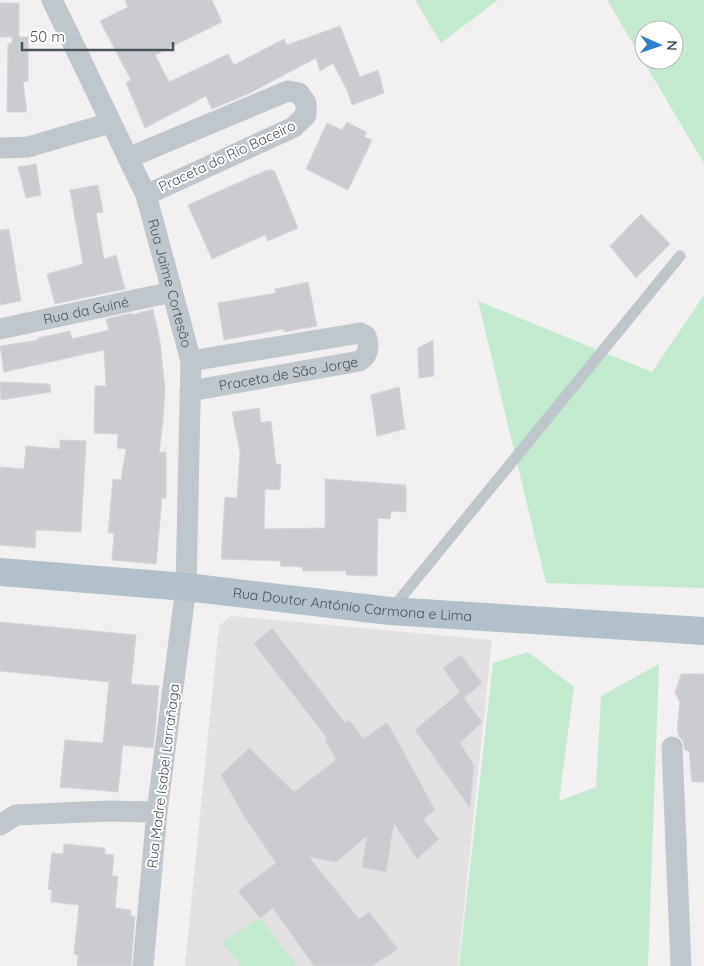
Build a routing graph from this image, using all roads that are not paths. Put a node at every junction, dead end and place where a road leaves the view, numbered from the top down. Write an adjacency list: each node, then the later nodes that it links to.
1 (52, 0): 2 (street, Rua Jaime Cortesão)
2 (110, 123): 3 (street); 4 (street, Rua Jaime Cortesão)
3 (0, 148)
4 (128, 158): 5 (street, Rua Jaime Cortesão); 5 (street, Praceta do Rio Baceiro)
5 (146, 195): 7 (street, Rua Jaime Cortesão)
6 (680, 256): 13 (lane)
7 (172, 292): 8 (street, Rua da Guiné); 9 (street, Rua Jaime Cortesão)
8 (0, 329)
9 (191, 361): 10 (street, Rua Jaime Cortesão); 10 (street, Praceta de São Jorge)
10 (190, 390): 12 (street, Rua Jaime Cortesão)
11 (0, 572): 12 (main road, Rua Doutor António Carmona e Lima)
12 (186, 587): 13 (main road, Rua Doutor António Carmona e Lima); 16 (street, Rua Madre Isabel Larrañaga)
13 (390, 611): 14 (main road, Rua Doutor António Carmona e Lima)
14 (704, 631)
15 (672, 748): 19 (street)
16 (157, 812): 17 (street); 18 (street, Rua Madre Isabel Larrañaga)
17 (0, 825)
18 (143, 966)
19 (681, 966)

